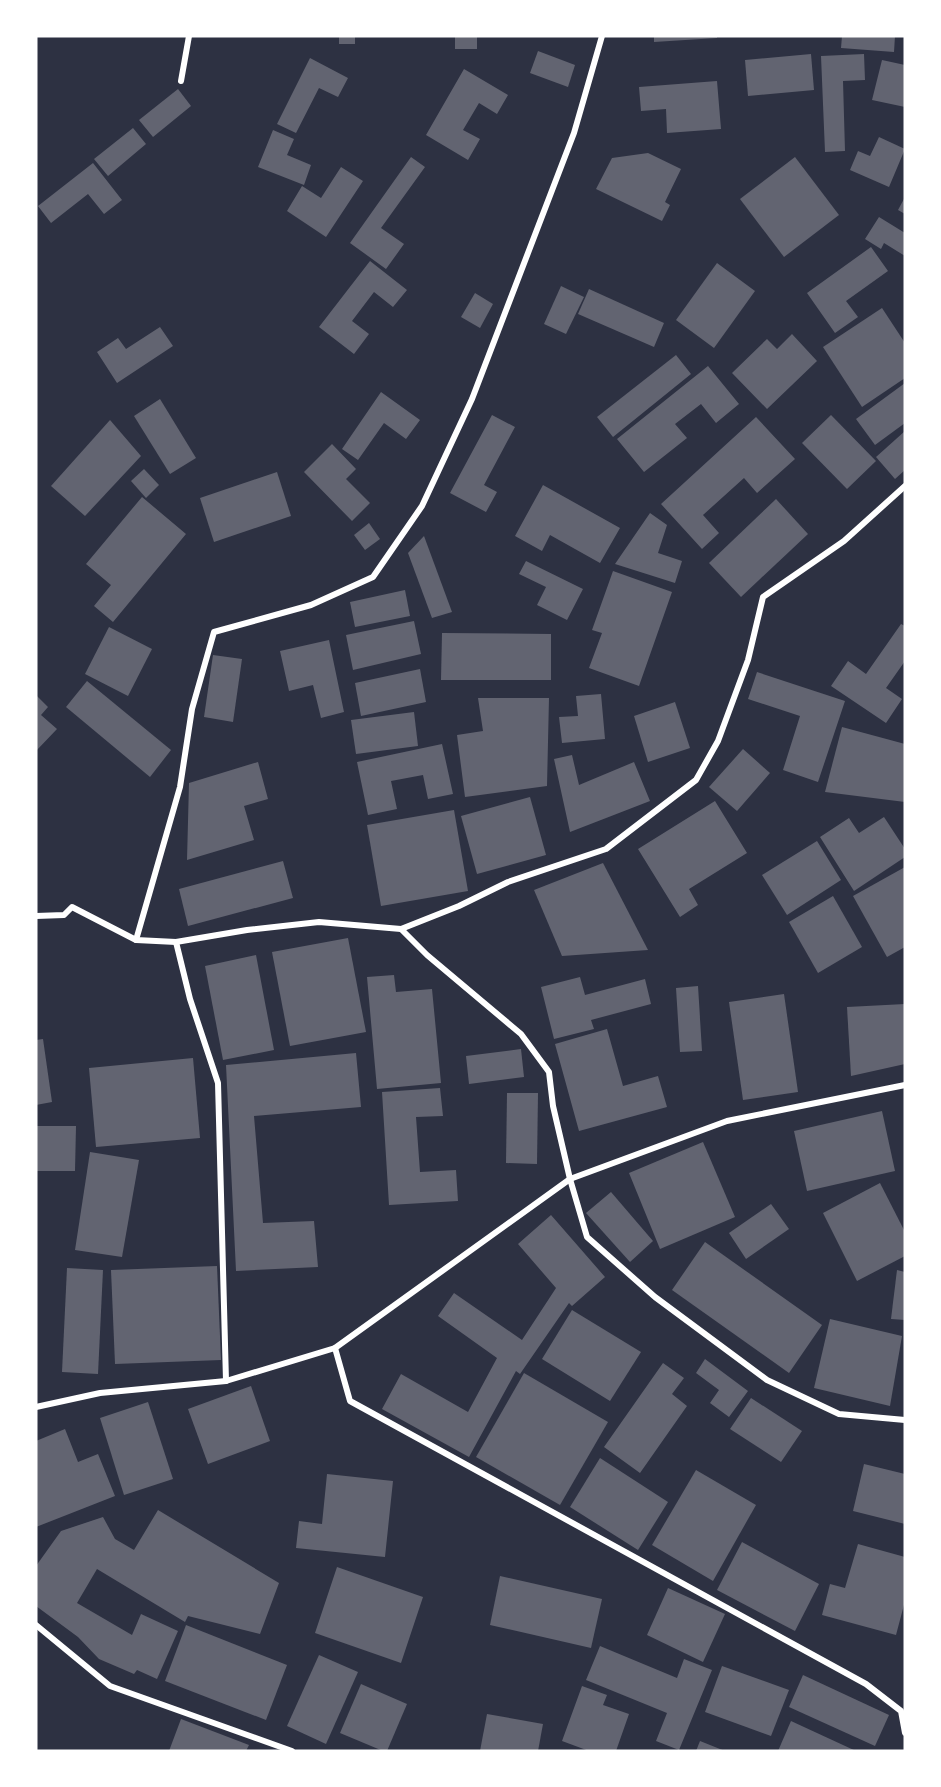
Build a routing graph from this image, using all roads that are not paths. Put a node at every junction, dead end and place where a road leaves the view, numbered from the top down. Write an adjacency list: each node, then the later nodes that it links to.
1 (189, 36): 3 (street)
2 (602, 36): 7 (street)
3 (181, 81)
4 (905, 486): 6 (street)
5 (36, 916): 7 (street)
6 (401, 929): 8 (street); 10 (street)
7 (136, 940): 8 (street)
8 (177, 942): 12 (street)
9 (905, 1085): 10 (street)
10 (570, 1179): 11 (street); 14 (street)
11 (335, 1348): 12 (street); 16 (street)
12 (226, 1381): 13 (street)
13 (36, 1407)
14 (905, 1419)
15 (36, 1625): 17 (street)
16 (905, 1733)
17 (292, 1751)

